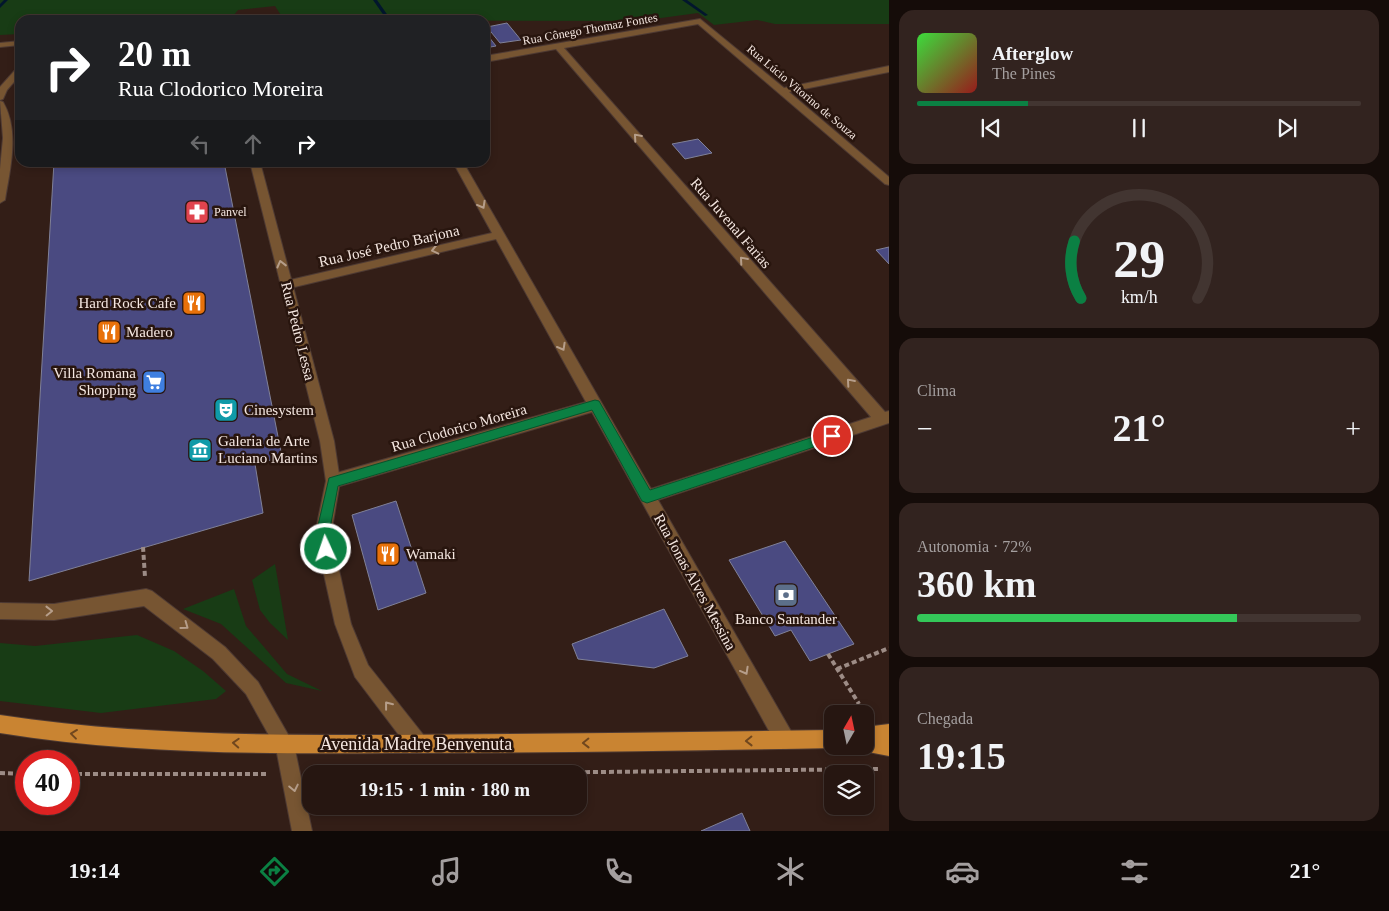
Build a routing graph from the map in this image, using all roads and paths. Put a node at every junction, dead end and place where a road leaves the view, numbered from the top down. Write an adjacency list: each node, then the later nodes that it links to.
1 (700, 21): 4 (street, Rua Cônego Thomaz Fontes); 8 (street, Rua Lúcio Vitorino de Souza)
2 (15, 44): 3 (street)
3 (0, 45)
4 (558, 46): 5 (street, Rua Cônego Thomaz Fontes); 18 (street, Rua Juvenal Farias, one-way to 4)
5 (490, 58)
6 (889, 69): 8 (street)
7 (15, 76): 9 (street)
8 (782, 91): 13 (street, Rua Lúcio Vitorino de Souza)
9 (0, 97)
10 (0, 104): 14 (street)
11 (256, 167): 16 (street, Rua Pedro Lessa, one-way to 11)
12 (461, 167): 15 (street, Rua Jonas Alves Messina, one-way to 15)
13 (889, 182)
14 (0, 200)
15 (499, 235): 16 (street, Rua José Pedro Barjona, one-way to 16); 17 (street, Rua Jonas Alves Messina, one-way to 17)
16 (286, 285): 19 (street, Rua Pedro Lessa)
17 (595, 404): 19 (street, Rua Clodorico Moreira); 20 (street, Rua Jonas Alves Messina)
18 (885, 418): 20 (street)
19 (333, 482): 33 (street, Rua Pedro Lessa, one-way to 19)
20 (647, 497): 32 (street, Rua Jonas Alves Messina, one-way to 32)
21 (143, 547): 22 (path)
22 (146, 597): 23 (street, one-way to 22); 35 (street, one-way to 35)
23 (0, 611)
24 (889, 648): 26 (path)
25 (828, 654): 26 (path)
26 (837, 669): 27 (path)
27 (860, 704)
28 (0, 724): 35 (main road, Avenida Madre Benvenuta, one-way to 28)
29 (889, 733): 30 (main road)
30 (874, 735)
31 (824, 739): 32 (main road, Avenida Madre Benvenuta)
32 (785, 740): 33 (main road, Avenida Madre Benvenuta, one-way to 33)
33 (418, 744): 35 (main road, Avenida Madre Benvenuta)
34 (874, 744): 36 (main road)
35 (285, 745): 42 (street)
36 (889, 747)
37 (889, 769): 38 (path)
38 (587, 772)
39 (0, 773): 40 (path)
40 (15, 774)
41 (80, 774): 42 (path)
42 (291, 774): 43 (street, one-way to 43)
43 (302, 831)

